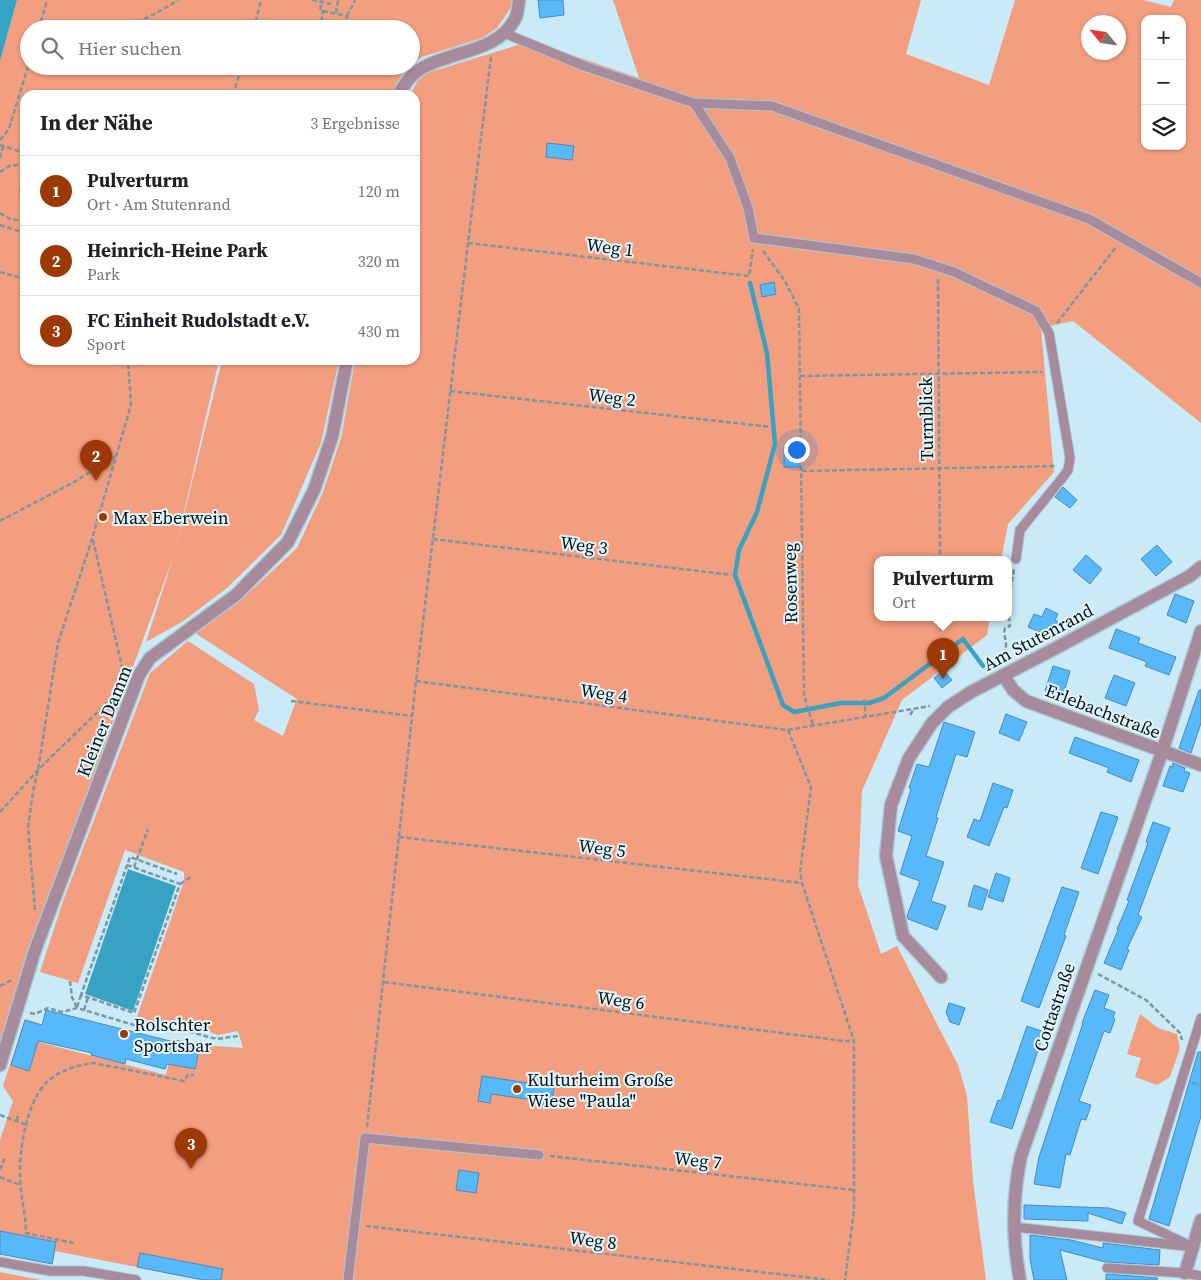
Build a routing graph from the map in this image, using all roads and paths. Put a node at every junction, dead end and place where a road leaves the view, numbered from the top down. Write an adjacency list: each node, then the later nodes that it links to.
1 (47, 0): 13 (path)
2 (178, 0): 14 (path)
3 (261, 0): 15 (path)
4 (312, 0): 9 (path)
5 (331, 0): 9 (path)
6 (338, 0): 11 (path)
7 (355, 0): 12 (path)
8 (519, 0): 18 (street)
9 (322, 1): 10 (path)
10 (323, 11): 11 (path); 16 (path)
11 (335, 14): 12 (path)
12 (347, 16): 17 (path)
13 (41, 20)
14 (142, 20)
15 (256, 20)
16 (322, 20)
17 (346, 20)
18 (504, 33): 19 (street); 28 (lane)
19 (490, 43): 20 (street); 41 (path)
20 (420, 68)
21 (26, 75): 24 (path)
22 (239, 75): 25 (path)
23 (411, 75): 26 (street)
24 (21, 90)
25 (235, 90)
26 (402, 90)
27 (20, 93): 29 (path)
28 (694, 103): 39 (lane); 40 (lane)
29 (0, 140)
30 (2, 146): 31 (path); 32 (path)
31 (20, 151)
32 (0, 158)
33 (20, 164): 34 (path)
34 (1, 170)
35 (0, 213): 36 (path)
36 (20, 220)
37 (0, 225): 38 (path)
38 (20, 231)
39 (754, 238): 41 (path, Weg 1); 47 (lane)
40 (1123, 238): 46 (lane); 47 (path)
41 (468, 243): 53 (path)
42 (770, 260): 52 (path, Rosenweg)
43 (0, 272): 44 (path)
44 (20, 278)
45 (938, 278): 51 (path, Turmblick)
46 (1201, 283)
47 (1049, 334): 63 (lane)
48 (128, 365): 55 (path)
49 (345, 365): 74 (street, Kleiner Damm)
50 (1042, 372): 51 (path)
51 (938, 374): 52 (path); 57 (path, Turmblick)
52 (800, 376): 58 (path, Rosenweg)
53 (450, 391): 54 (path, Weg 2); 61 (path)
54 (771, 427)
55 (116, 456): 59 (path); 60 (path)
56 (1054, 467): 57 (path)
57 (940, 469): 58 (path); 62 (path, Turmblick)
58 (802, 471): 80 (path, Rosenweg)
59 (0, 520)
60 (92, 539): 74 (path); 84 (path)
61 (433, 539): 65 (path, Weg 3); 73 (path)
62 (940, 556)
63 (1016, 559): 66 (path)
64 (1201, 568): 72 (street, Am Stutenrand)
65 (732, 575)
66 (1012, 582)
67 (940, 621): 69 (path)
68 (1010, 621): 71 (path)
69 (941, 631)
70 (1201, 631): 82 (street)
71 (993, 664)
72 (1004, 676): 82 (street, Erlebachstraße); 97 (street, Am Stutenrand)
73 (416, 681): 78 (path); 81 (path, Weg 4)
74 (131, 682): 84 (path); 103 (street, Kleiner Damm)
75 (864, 699): 79 (path)
76 (291, 701): 78 (path)
77 (910, 715): 79 (path, Weg 4)
78 (412, 716): 87 (path)
79 (866, 717): 80 (path, Weg 4)
80 (812, 725): 81 (path, Weg 4)
81 (788, 730): 93 (path)
82 (1162, 752): 83 (street, Erlebachstraße); 96 (street, Cottastraße)
83 (1201, 766)
84 (38, 770): 85 (path); 95 (path)
85 (0, 812)
86 (148, 829): 88 (path)
87 (399, 837): 93 (path, Weg 5); 99 (path)
88 (137, 860): 89 (path); 90 (path); 91 (path)
89 (127, 865): 90 (path); 100 (path)
90 (134, 867): 94 (path)
91 (178, 874)
92 (191, 877): 94 (path)
93 (802, 883): 107 (path)
94 (180, 884): 101 (path)
95 (35, 913)
96 (1086, 967): 108 (path); 124 (street, Cottastraße)
97 (941, 977)
98 (70, 980): 102 (path)
99 (384, 982): 107 (path, Weg 6); 115 (path)
100 (81, 995): 101 (path); 102 (path)
101 (88, 997): 104 (path)
102 (77, 1008): 103 (path); 104 (path)
103 (17, 1009): 109 (street, Kleiner Damm)
104 (84, 1010): 106 (path)
105 (1201, 1018): 108 (lane)
106 (238, 1036)
107 (854, 1041): 121 (path)
108 (1192, 1044): 126 (lane)
109 (0, 1065)
110 (194, 1075): 114 (path)
111 (18, 1113): 113 (path)
112 (0, 1115): 113 (path)
113 (16, 1121): 114 (path)
114 (27, 1124): 120 (path)
115 (365, 1138): 116 (lane); 123 (lane)
116 (539, 1155): 121 (path, Weg 7)
117 (5, 1158): 118 (path)
118 (0, 1170)
119 (0, 1177): 120 (path)
120 (20, 1185): 125 (path)
121 (854, 1190): 134 (path)
122 (1201, 1220): 126 (street)
123 (354, 1224): 132 (lane); 133 (path, Weg 8)
124 (1013, 1227): 126 (lane); 135 (street, Cottastraße)
125 (74, 1243)
126 (1193, 1247): 129 (street)
127 (0, 1262): 131 (lane)
128 (1107, 1268): 129 (lane)
129 (1185, 1273): 130 (lane)
130 (1201, 1276)
131 (136, 1280)
132 (348, 1280)
133 (829, 1280)
134 (845, 1280)
135 (1020, 1280)

